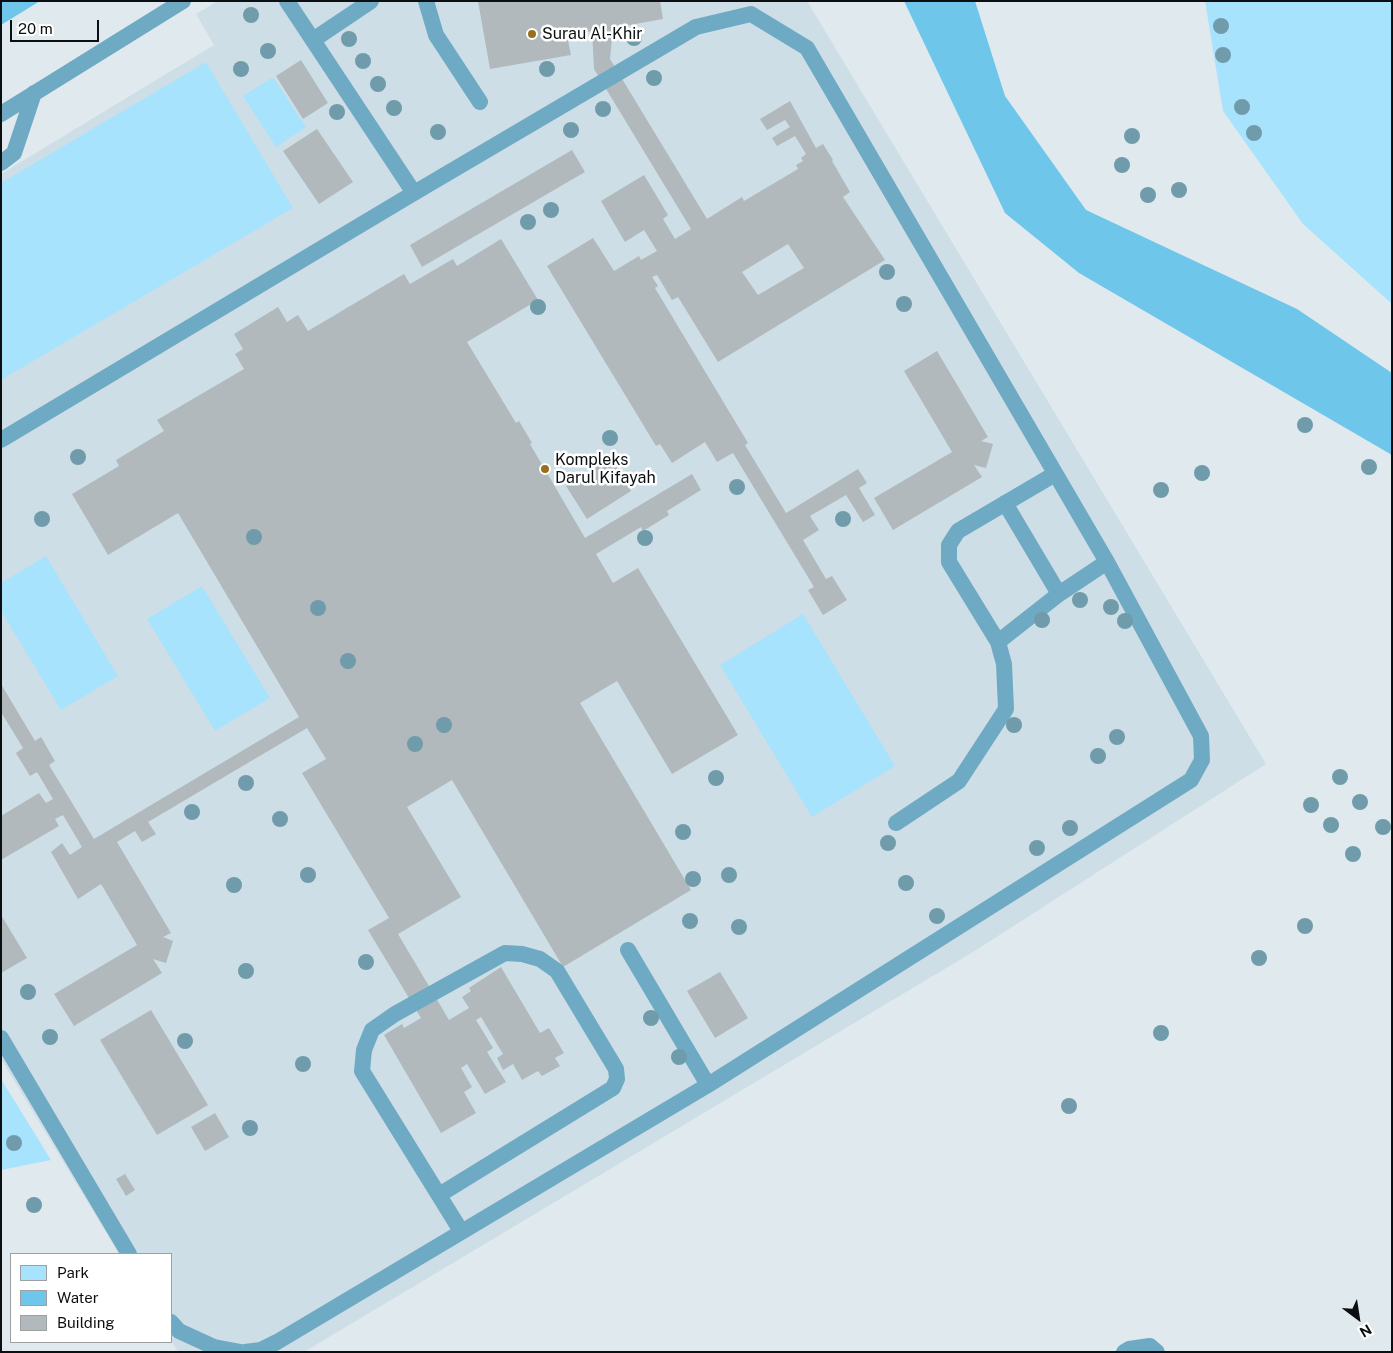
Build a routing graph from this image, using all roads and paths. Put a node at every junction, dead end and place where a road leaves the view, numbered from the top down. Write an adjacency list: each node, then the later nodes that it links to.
1 (183, 1): 6 (lane)
2 (287, 1): 5 (lane)
3 (371, 1): 5 (lane)
4 (426, 1): 7 (lane)
5 (313, 40): 10 (lane)
6 (34, 93): 8 (lane); 9 (lane)
7 (480, 102)
8 (1, 114)
9 (1, 164)
10 (414, 193): 11 (lane); 12 (lane)
11 (1, 440)
12 (1055, 474): 13 (lane); 14 (lane)
13 (1006, 503): 15 (lane); 16 (lane)
14 (1107, 562): 15 (lane); 20 (lane)
15 (1059, 594): 16 (lane)
16 (998, 642): 17 (lane)
17 (896, 823)
18 (628, 950): 20 (lane)
19 (1, 1038): 23 (lane)
20 (708, 1085): 22 (lane)
21 (439, 1195): 21 (lane); 22 (lane)
22 (461, 1231): 27 (lane)
23 (128, 1253)
24 (172, 1323): 26 (lane)
25 (1154, 1349): 28 (lane)
26 (241, 1352)
27 (245, 1352)
28 (1124, 1352)

